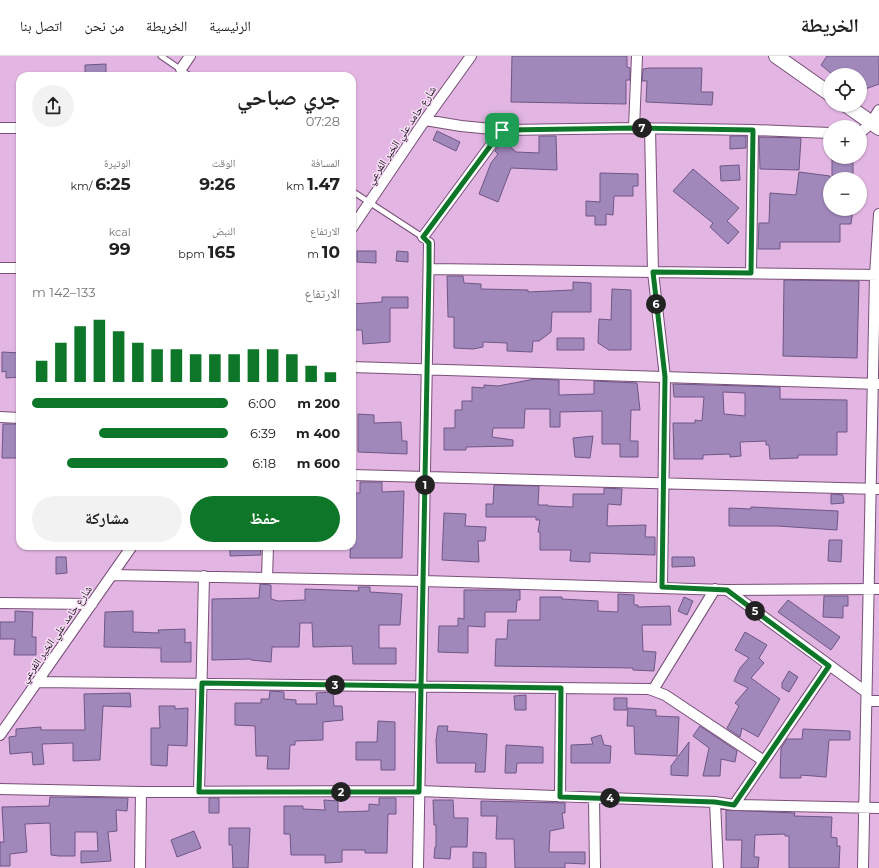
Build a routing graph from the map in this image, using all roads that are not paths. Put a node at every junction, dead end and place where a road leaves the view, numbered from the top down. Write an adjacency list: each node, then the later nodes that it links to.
1 (161, 56): 6 (lane)
2 (190, 56): 6 (street)
3 (470, 56): 11 (street, شارع حامد علي الخير الفرعي)
4 (638, 56): 15 (street)
5 (776, 56): 8 (main road)
6 (181, 70): 7 (lane)
7 (184, 72)
8 (823, 89)
9 (879, 110): 12 (street)
10 (856, 112): 12 (main road)
11 (425, 120): 17 (street); 21 (street, شارع حامد علي الخير الفرعي)
12 (875, 125)
13 (0, 128): 14 (street)
14 (16, 128)
15 (634, 128): 16 (street); 17 (street)
16 (650, 128): 18 (street); 28 (street)
17 (502, 130): 24 (street)
18 (753, 130): 19 (street); 29 (street)
19 (823, 133)
20 (356, 194): 21 (lane)
21 (369, 202): 23 (street, شارع حامد علي الخير الفرعي); 24 (lane)
22 (879, 214): 30 (street)
23 (356, 222)
24 (426, 240): 27 (street)
25 (0, 268): 26 (street)
26 (16, 268)
27 (429, 269): 28 (street); 32 (street)
28 (653, 272): 29 (street); 33 (street)
29 (751, 273): 30 (street)
30 (877, 275): 34 (street)
31 (356, 367): 32 (street)
32 (427, 369): 33 (street); 38 (street)
33 (665, 377): 34 (street); 39 (street)
34 (876, 384): 40 (street)
35 (0, 417): 36 (street)
36 (16, 418)
37 (356, 475): 38 (street)
38 (425, 477): 39 (street); 46 (street)
39 (664, 483): 40 (street); 47 (street)
40 (875, 488): 49 (street)
41 (129, 550): 43 (street, شارع حامد علي الخير الفرعي)
42 (268, 550): 45 (street)
43 (112, 575): 44 (street); 52 (street, شارع حامد علي الخير الفرعي)
44 (204, 576): 45 (street); 55 (street)
45 (267, 578): 46 (street)
46 (423, 581): 47 (street); 56 (street)
47 (662, 587): 48 (street)
48 (715, 589): 50 (street); 58 (street)
49 (874, 589): 50 (street); 59 (street)
50 (727, 590): 53 (street)
51 (0, 603): 52 (street)
52 (92, 604): 54 (street, شارع حامد علي الخير الفرعي)
53 (829, 666): 59 (street); 62 (street)
54 (37, 682): 55 (street); 61 (street, شارع حامد علي الخير الفرعي)
55 (202, 683): 56 (street); 65 (street)
56 (421, 686): 57 (street); 66 (street)
57 (561, 688): 58 (street); 67 (street)
58 (653, 690): 62 (street)
59 (866, 697): 60 (street); 71 (street)
60 (879, 701)
61 (0, 735)
62 (764, 761): 70 (street)
63 (0, 789): 64 (street)
64 (140, 792): 65 (street); 73 (street)
65 (199, 792): 66 (street)
66 (419, 792): 67 (street); 74 (street)
67 (560, 797): 68 (street)
68 (594, 798): 69 (street); 75 (street)
69 (715, 802): 70 (street); 76 (street)
70 (734, 805): 71 (street)
71 (864, 808): 72 (street); 77 (street)
72 (879, 808)
73 (140, 868)
74 (418, 868)
75 (595, 868)
76 (718, 868)
77 (863, 868)

